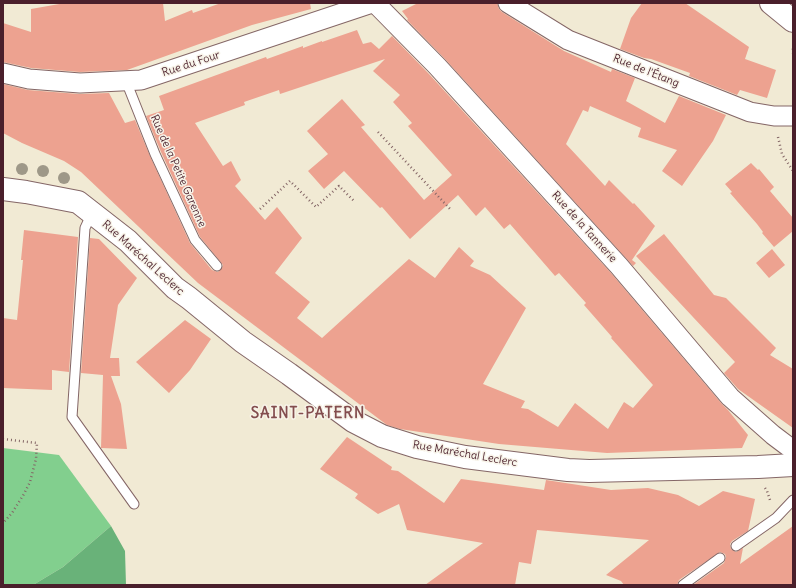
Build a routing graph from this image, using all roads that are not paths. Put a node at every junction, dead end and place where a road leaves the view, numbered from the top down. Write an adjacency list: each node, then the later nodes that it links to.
1 (372, 3): 7 (street, Rue du Four)
2 (375, 3): 12 (street, Rue de la Tannerie)
3 (508, 3): 8 (street, Rue de l'Étang)
4 (771, 3): 5 (street)
5 (793, 21)
6 (3, 73): 7 (street, Rue du Four)
7 (126, 81): 11 (lane, Rue de la Petite Garenne)
8 (793, 116)
9 (3, 189): 10 (street, Rue Maréchal Leclerc)
10 (92, 213): 13 (street, Rue Maréchal Leclerc); 15 (lane)
11 (217, 266)
12 (793, 450)
13 (793, 465)
14 (793, 500): 16 (lane)
15 (134, 504)
16 (736, 546)
17 (720, 558): 18 (lane)
18 (683, 585)

